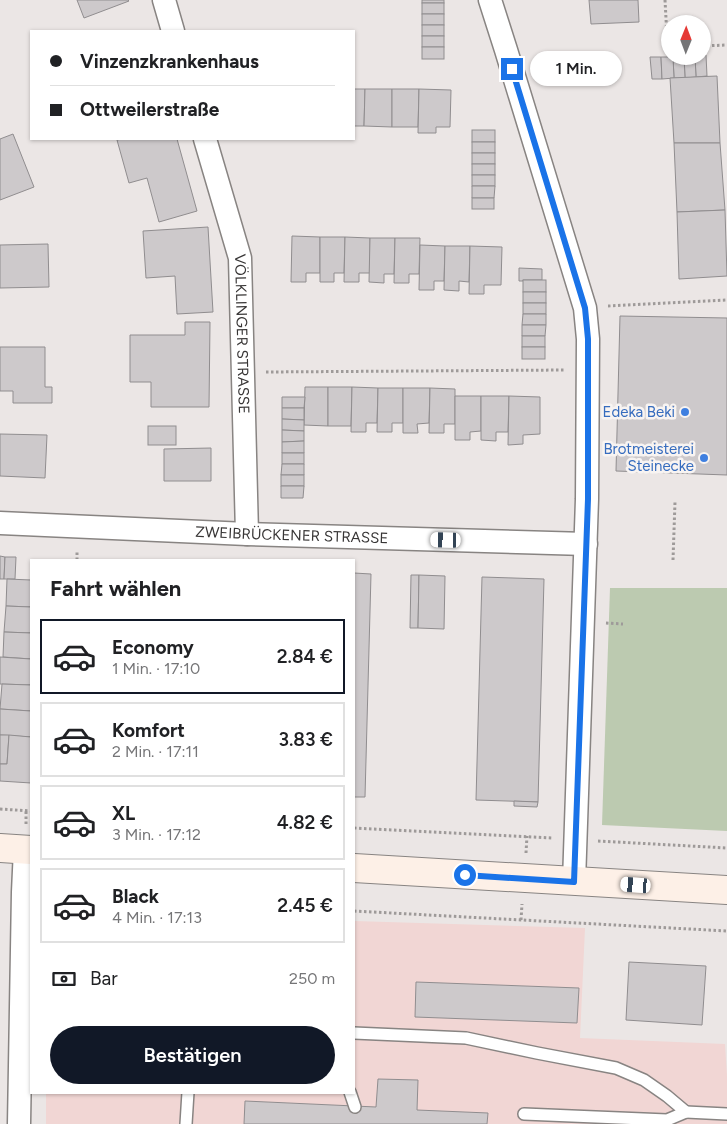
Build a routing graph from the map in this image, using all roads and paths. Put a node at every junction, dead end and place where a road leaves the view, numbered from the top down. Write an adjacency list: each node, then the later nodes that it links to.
1 (164, 0): 5 (street)
2 (490, 0): 10 (street)
3 (665, 0): 4 (path)
4 (666, 15)
5 (173, 30)
6 (727, 45): 7 (path)
7 (711, 46)
8 (205, 140): 12 (street, VÖLKLINGER STRASSE)
9 (727, 300): 10 (path)
10 (585, 308): 11 (street)
11 (588, 369): 12 (path); 16 (street)
12 (242, 372): 15 (street, VÖLKLINGER STRASSE)
13 (675, 502): 17 (path)
14 (0, 523): 15 (street, ZWEIBRÜCKENER STRASSE)
15 (246, 534): 16 (street, ZWEIBRÜCKENER STRASSE)
16 (586, 544): 21 (street)
17 (673, 560)
18 (0, 809): 19 (path)
19 (30, 811)
20 (355, 828): 21 (path)
21 (576, 839): 22 (path); 25 (street)
22 (727, 848)
23 (19, 849): 37 (street)
24 (355, 868): 25 (street)
25 (574, 882): 26 (street)
26 (727, 890)
27 (355, 911): 28 (path)
28 (727, 931)
29 (355, 1033): 33 (lane)
30 (188, 1094): 38 (lane)
31 (351, 1094): 32 (lane)
32 (355, 1107)
33 (686, 1112): 35 (lane); 36 (lane)
34 (524, 1114): 36 (lane)
35 (727, 1114)
36 (628, 1121)
37 (19, 1124)
38 (186, 1124)

